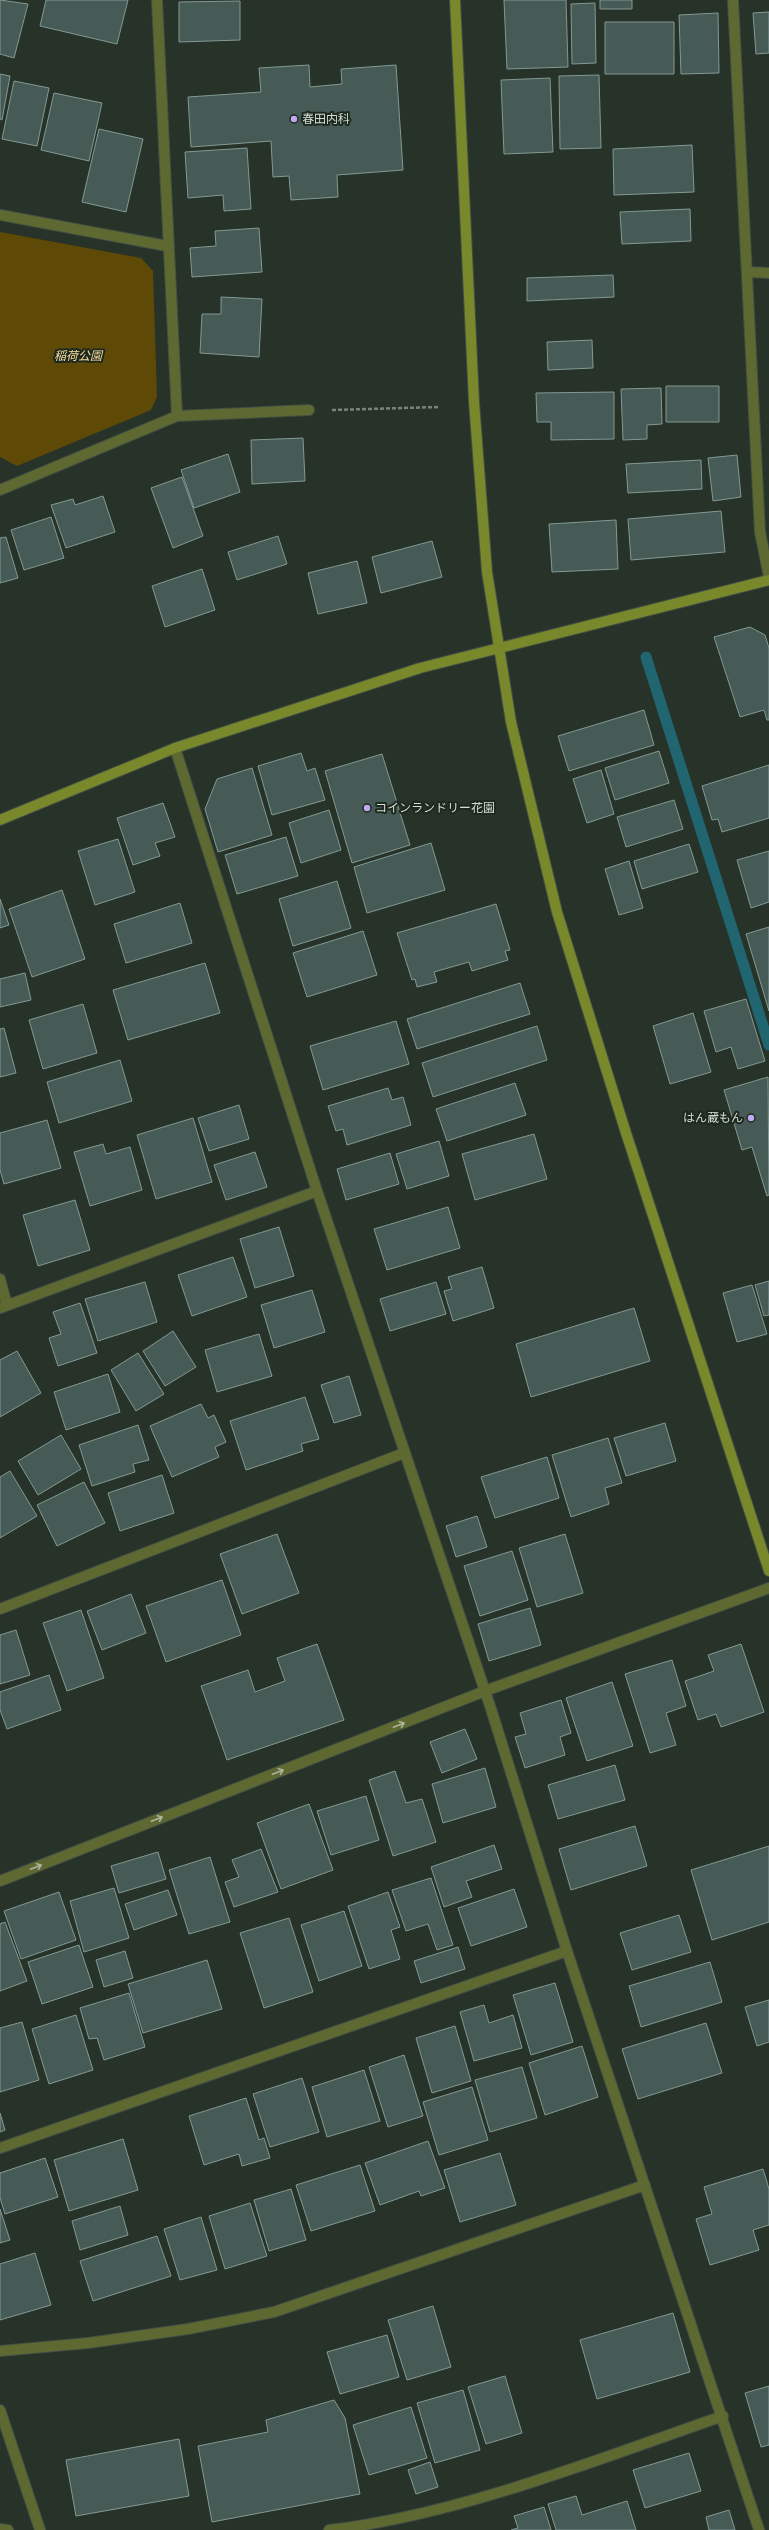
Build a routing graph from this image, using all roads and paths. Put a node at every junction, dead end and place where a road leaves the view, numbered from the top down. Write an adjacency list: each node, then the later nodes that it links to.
1 (157, 0): 5 (street)
2 (455, 0): 13 (street)
3 (733, 0): 6 (street)
4 (0, 215): 5 (street)
5 (167, 246): 10 (street)
6 (748, 272): 7 (street); 12 (street)
7 (769, 273)
8 (439, 407): 9 (path)
9 (309, 410): 10 (street)
10 (177, 416): 11 (street)
11 (0, 490)
12 (769, 579): 13 (street)
13 (498, 649): 14 (street); 20 (street)
14 (175, 748): 15 (street); 16 (street)
15 (0, 820)
16 (317, 1191): 18 (street); 19 (street)
17 (0, 1279): 18 (street)
18 (3, 1307)
19 (404, 1453): 22 (street); 23 (street)
20 (769, 1571)
21 (769, 1588): 23 (street)
22 (0, 1609)
23 (485, 1691): 24 (street, one-way to 23); 25 (street)
24 (0, 1881)
25 (567, 1951): 26 (street); 27 (street)
26 (0, 2148)
27 (645, 2186): 28 (street); 30 (street)
28 (0, 2351)
29 (0, 2410): 33 (street)
30 (723, 2416): 34 (street); 35 (street)
31 (0, 2529): 32 (street)
32 (8, 2530)
33 (40, 2530)
34 (328, 2530)
35 (759, 2530)

